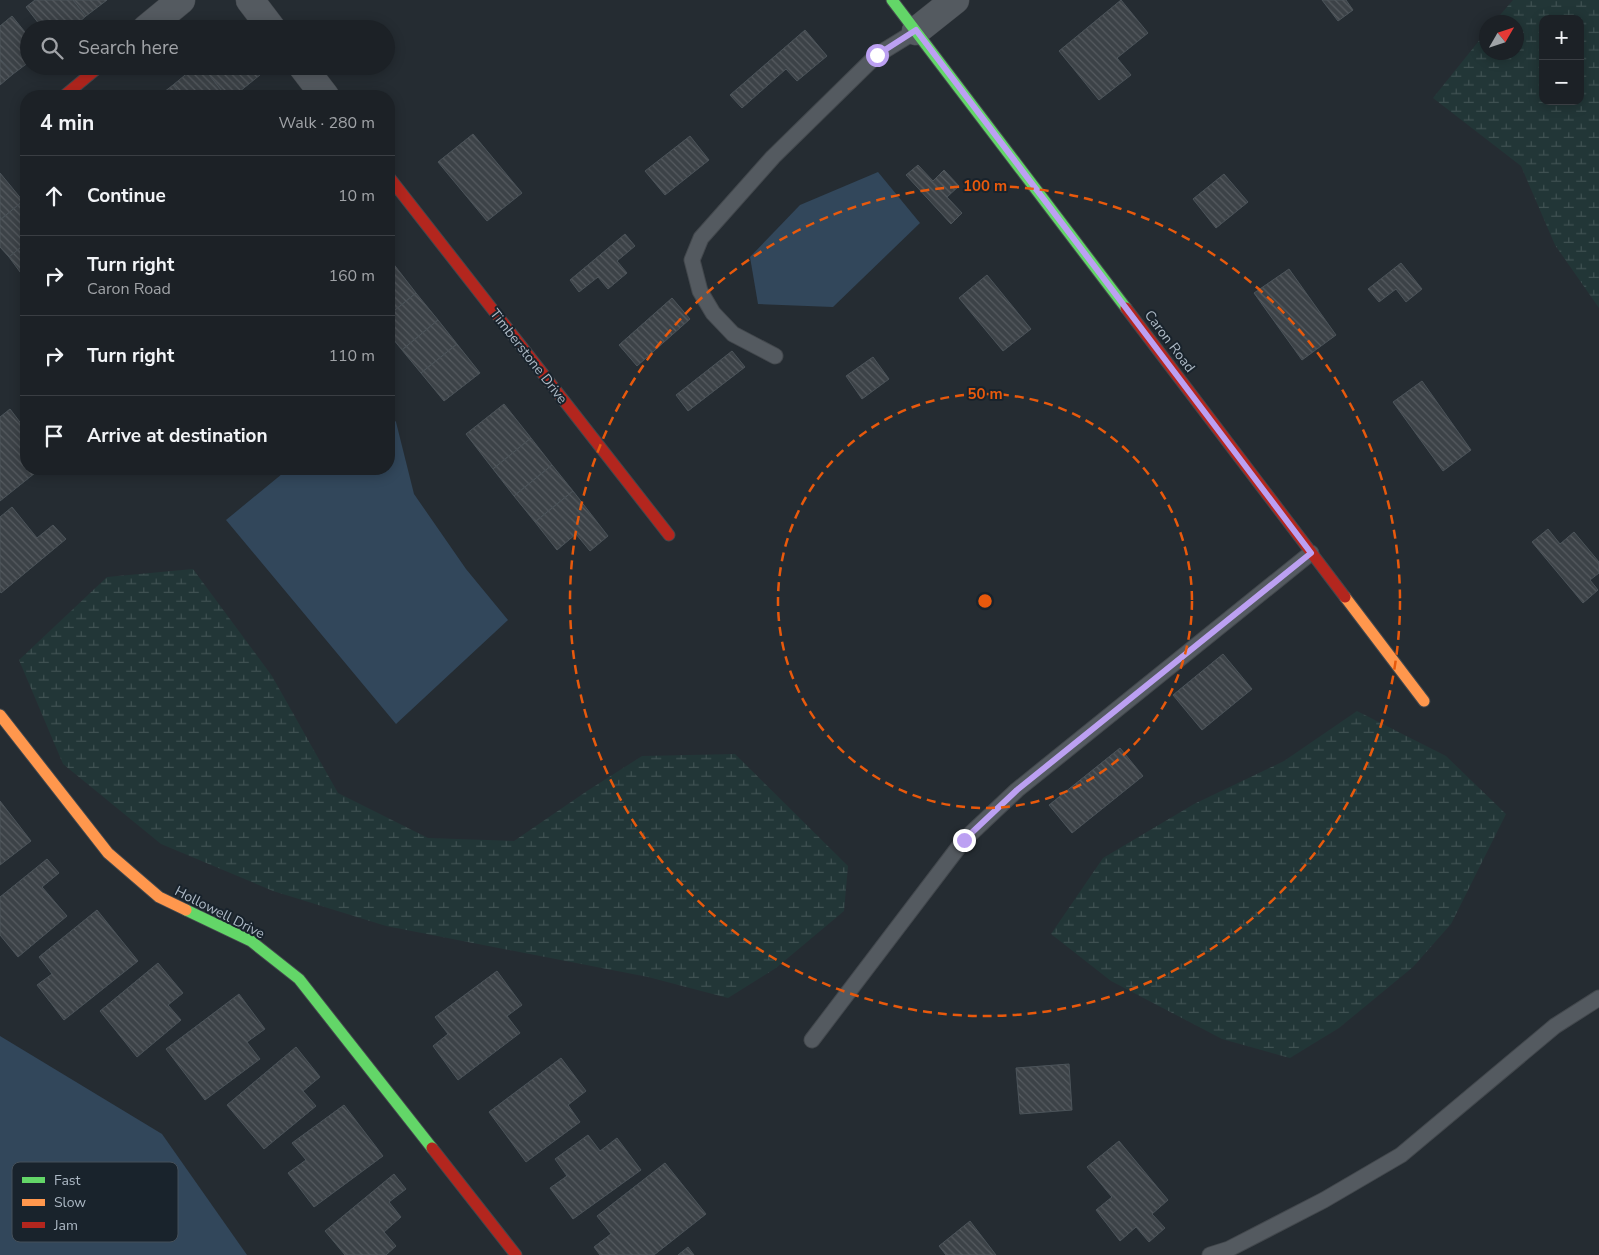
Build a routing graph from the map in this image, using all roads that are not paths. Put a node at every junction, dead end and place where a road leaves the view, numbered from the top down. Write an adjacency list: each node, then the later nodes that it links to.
1 (181, 0): 5 (street)
2 (250, 0): 6 (street)
3 (892, 0): 7 (street, Caron Road)
4 (955, 0): 7 (street)
5 (157, 20)
6 (265, 20)
7 (916, 30): 13 (lane); 15 (street, Caron Road)
8 (89, 75): 10 (street)
9 (309, 75): 11 (street)
10 (71, 90)
11 (320, 90)
12 (395, 186): 14 (street, Timberstone Drive)
13 (775, 356)
14 (669, 535)
15 (1311, 553): 16 (street, Caron Road); 19 (lane)
16 (1424, 701)
17 (0, 715): 20 (street, Hollowell Drive)
18 (1599, 998): 21 (lane)
19 (812, 1040)
20 (516, 1255)
21 (1210, 1255)

